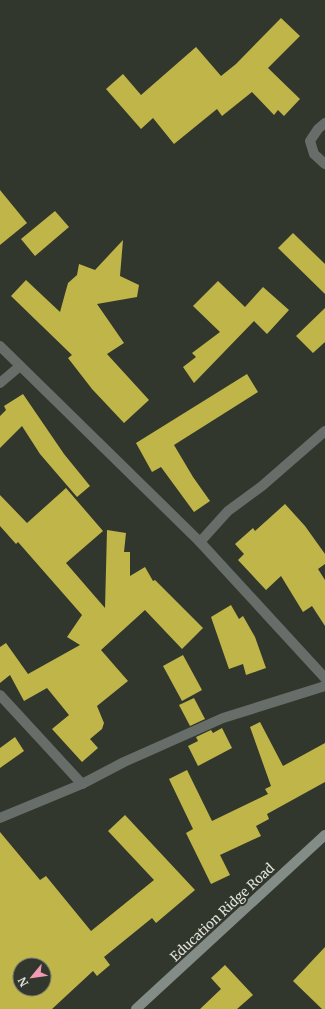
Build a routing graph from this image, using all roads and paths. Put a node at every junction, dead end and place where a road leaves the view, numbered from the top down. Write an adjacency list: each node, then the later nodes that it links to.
1 (325, 124): 2 (street)
2 (325, 164)
3 (0, 346): 4 (street)
4 (20, 366): 5 (street); 7 (street)
5 (0, 383)
6 (325, 430): 7 (street)
7 (200, 542): 8 (street)
8 (325, 678)
9 (325, 686): 11 (street)
10 (0, 695): 11 (street)
11 (82, 784): 12 (street)
12 (0, 818)
13 (325, 835): 14 (main road, Education Ridge Road)
14 (136, 1009)

